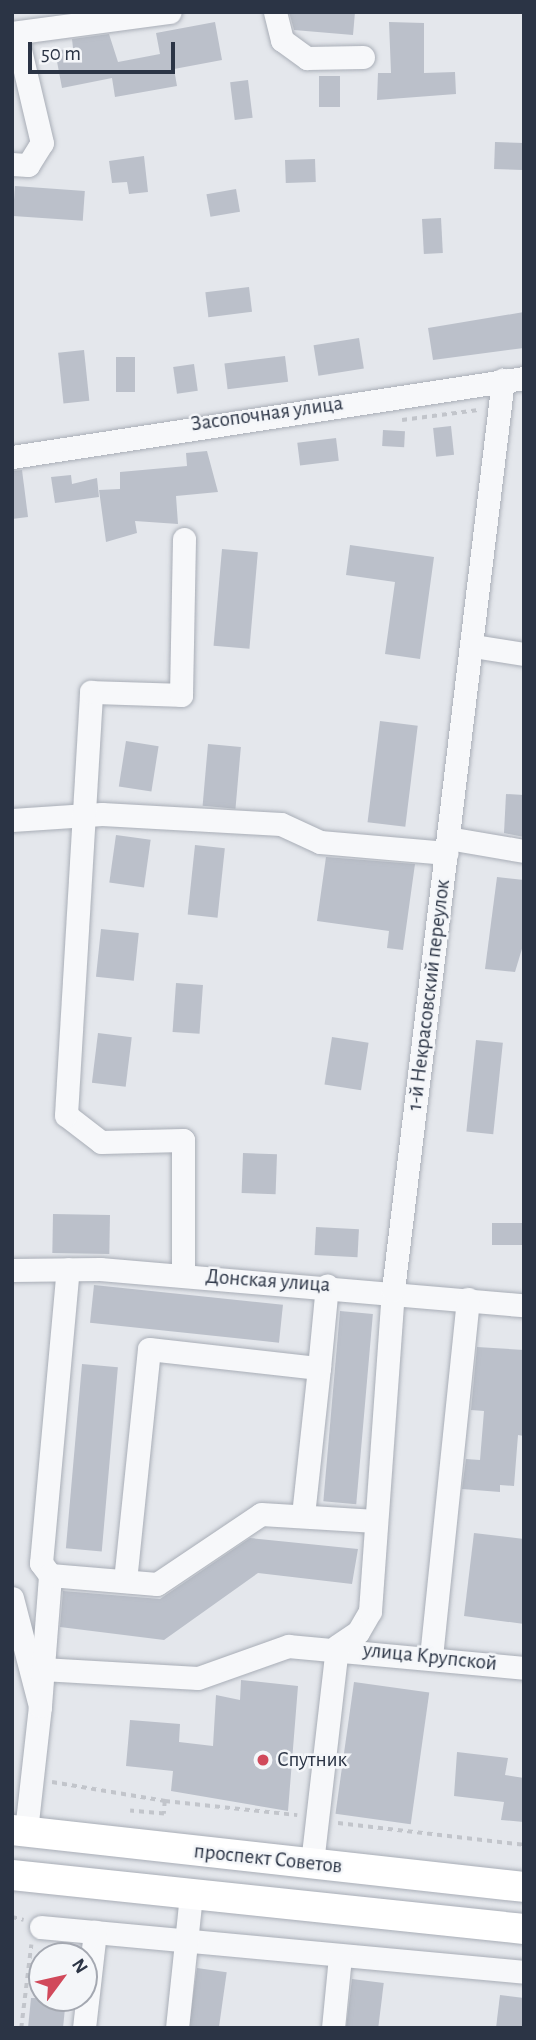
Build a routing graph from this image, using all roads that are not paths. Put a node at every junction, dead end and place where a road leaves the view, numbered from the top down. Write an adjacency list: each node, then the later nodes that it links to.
1 (170, 12): 3 (street)
2 (275, 12): 5 (street)
3 (137, 15): 4 (street)
4 (14, 33): 6 (street)
5 (363, 57)
6 (20, 164)
7 (513, 379): 8 (street, Засопочная улица); 10 (street, 1-й Некрасовский переулок)
8 (12, 457)
9 (184, 540): 12 (street)
10 (473, 646): 11 (street); 14 (street, 1-й Некрасовский переулок)
11 (524, 654)
12 (86, 816): 13 (street); 14 (street); 18 (street)
13 (12, 820)
14 (447, 846): 15 (street); 20 (street, 1-й Некрасовский переулок)
15 (524, 851)
16 (68, 1269): 17 (street, Донская улица); 18 (street, Донская улица); 26 (street)
17 (12, 1270)
18 (183, 1275): 19 (street, Донская улица)
19 (327, 1285): 20 (street, Донская улица); 23 (street)
20 (393, 1290): 21 (street, Донская улица); 25 (street, 1-й Некрасовский переулок)
21 (468, 1299): 22 (street, Донская улица); 33 (street)
22 (524, 1305)
23 (319, 1368): 24 (street); 27 (street)
24 (303, 1515): 25 (street); 27 (street)
25 (376, 1521): 29 (street, 1-й Некрасовский переулок)
26 (50, 1575): 27 (street); 35 (street)
27 (125, 1581)
28 (12, 1598): 30 (street)
29 (370, 1611): 31 (street); 32 (street)
30 (19, 1640): 36 (street)
31 (337, 1646): 32 (street, улица Крупской); 35 (street, улица Крупской); 38 (street)
32 (396, 1653): 33 (street, улица Крупской)
33 (431, 1657): 34 (street, улица Крупской)
34 (524, 1668)
35 (43, 1670): 36 (street)
36 (40, 1706): 37 (street)
37 (19, 1831): 38 (main road, проспект Советов)
38 (312, 1863): 40 (main road, проспект Советов)
39 (12, 1875): 41 (main road, проспект Советов)
40 (524, 1887)
41 (191, 1895): 43 (main road, проспект Советов); 45 (street)
42 (41, 1927): 44 (street)
43 (524, 1929)
44 (95, 1932): 45 (street); 48 (street)
45 (186, 1941): 46 (street); 49 (street)
46 (340, 1956): 47 (street); 50 (street)
47 (524, 1972)
48 (84, 2028)
49 (177, 2028)
50 (333, 2028)

